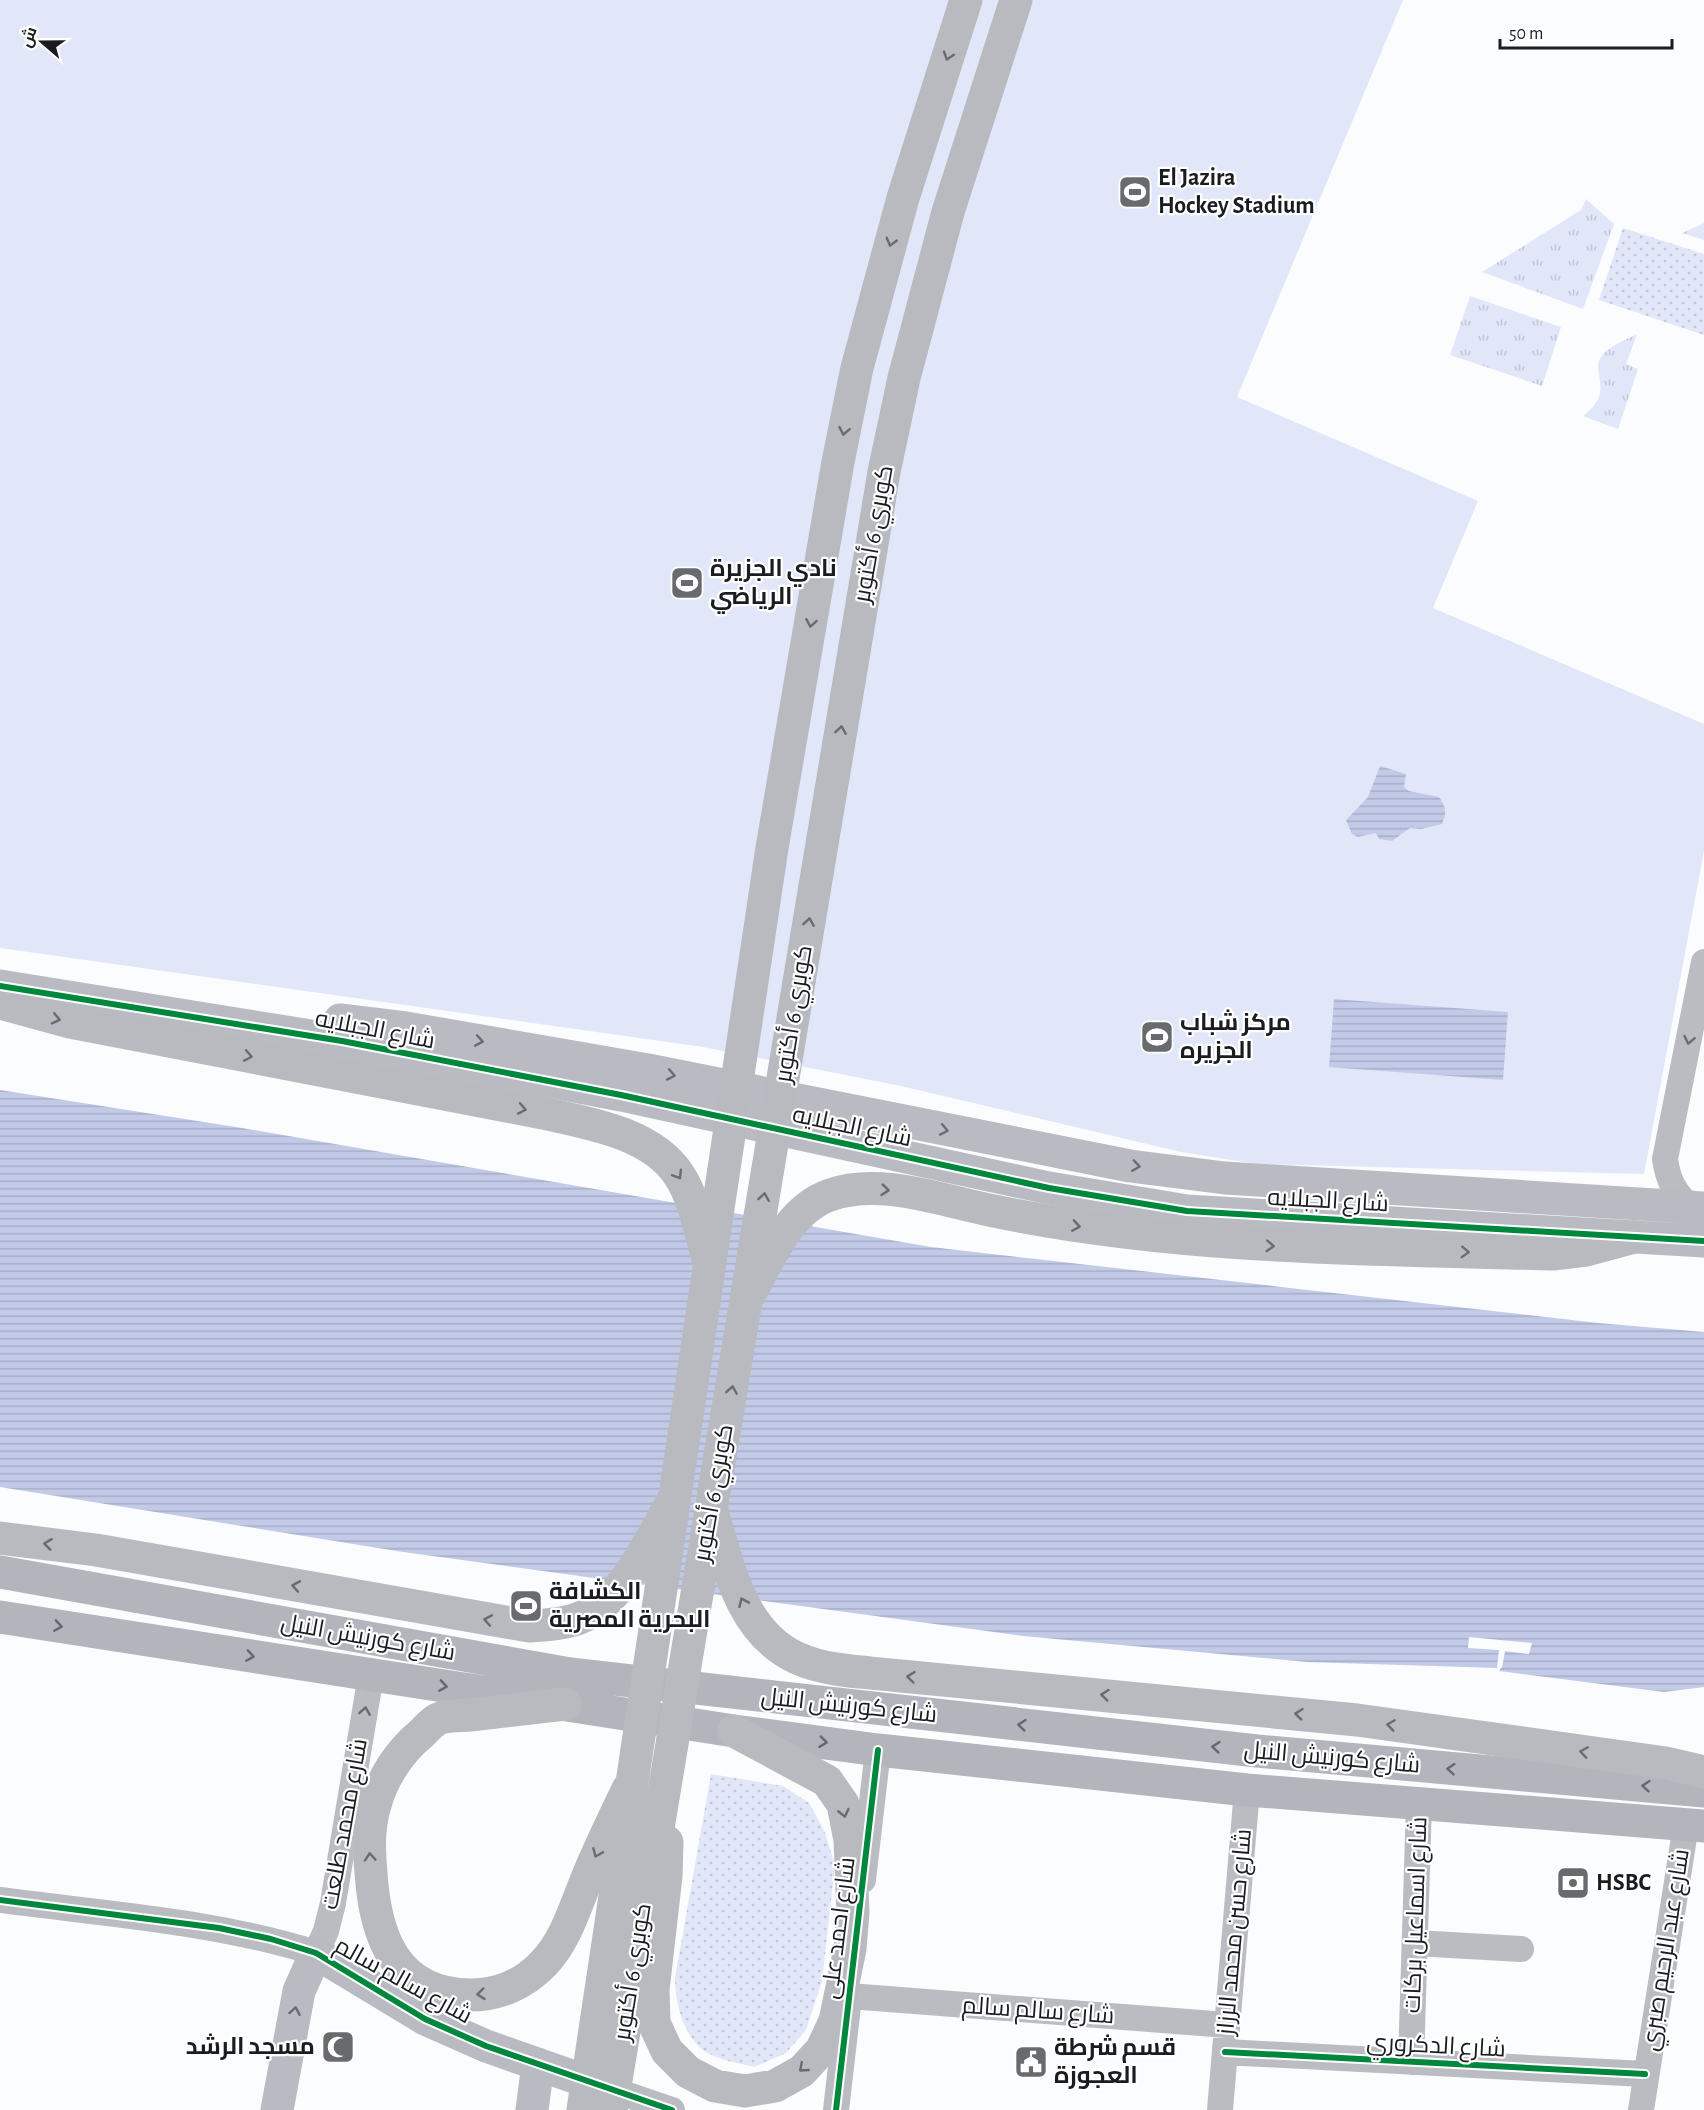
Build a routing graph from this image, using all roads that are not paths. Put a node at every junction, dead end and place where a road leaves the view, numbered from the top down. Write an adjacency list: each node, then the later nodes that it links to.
1 (966, 0): 8 (highway, كوبري 6 أكتوبر, one-way to 8, bridge)
2 (1016, 0): 9 (highway, كوبري 6 أكتوبر, one-way to 2, bridge)
3 (1704, 962): 5 (street, one-way to 5)
4 (2, 992): 5 (street, شارع الجبلايه, one-way to 5); 6 (street, شارع الجبلايه); 8 (highway, one-way to 8)
5 (1697, 1208)
6 (1634, 1237): 7 (street, شارع الجبلايه); 9 (highway, one-way to 6)
7 (1704, 1241)
8 (709, 1263): 10 (highway, كوبري 6 أكتوبر, bridge)
9 (747, 1299): 11 (highway, كوبري 6 أكتوبر, one-way to 9, bridge)
10 (674, 1498): 12 (highway, one-way to 12); 20 (highway, كوبري 6 أكتوبر, bridge)
11 (712, 1511): 19 (highway, one-way to 11); 20 (highway, كوبري 6 أكتوبر, bridge)
12 (0, 1538)
13 (0, 1572): 22 (main road, شارع كورنيش النيل, one-way to 13)
14 (0, 1617): 15 (main road, شارع كورنيش النيل, one-way to 15)
15 (371, 1675): 16 (main road, شارع كورنيش النيل, one-way to 16); 29 (street, شارع محمد طلعت, one-way to 15)
16 (565, 1704): 17 (main road, شارع كورنيش النيل); 20 (highway, one-way to 16)
17 (734, 1731): 18 (main road, شارع كورنيش النيل, one-way to 18); 30 (highway, one-way to 30)
18 (878, 1750): 21 (main road, شارع كورنيش النيل); 30 (street, شارع احمد على)
19 (1704, 1772)
20 (648, 1783): 25 (highway, كوبري 6 أكتوبر, bridge); 30 (highway, one-way to 20, bridge); 36 (highway, كوبري 6 أكتوبر, bridge)
21 (1247, 1790): 23 (main road, شارع كورنيش النيل); 31 (street, شارع حسن محمد الرزاز)
22 (1704, 1791)
23 (1419, 1803): 24 (main road, شارع كورنيش النيل); 27 (street, شارع اسماعيل بركات)
24 (1695, 1826): 35 (street, شارع عبد الرحيم صبري)
25 (621, 1854): 39 (highway); 40 (highway, كوبري 6 أكتوبر, bridge)
26 (0, 1900): 29 (street, شارع سالم سالم)
27 (1415, 1943): 28 (street); 33 (street, شارع اسماعيل بركات)
28 (1521, 1949)
29 (316, 1953): 34 (street, شارع سالم سالم); 37 (street, شارع محمد طلعت, one-way to 29)
30 (842, 2009): 31 (street, شارع سالم سالم); 42 (street, شارع احمد على)
31 (1227, 2025): 32 (street, شارع حسن محمد الرزاز)
32 (1225, 2052): 33 (street, شارع الدكروري); 43 (street, شارع حسن محمد الرزاز)
33 (1411, 2062): 35 (street, شارع الدكروري)
34 (538, 2064): 36 (street, شارع سالم سالم); 38 (street)
35 (1645, 2074): 44 (street, شارع عبد الرحيم صبري)
36 (623, 2106): 41 (street)
37 (277, 2110)
38 (532, 2110)
39 (562, 2110)
40 (583, 2110)
41 (672, 2110)
42 (836, 2110)
43 (1220, 2110)
44 (1641, 2110)

